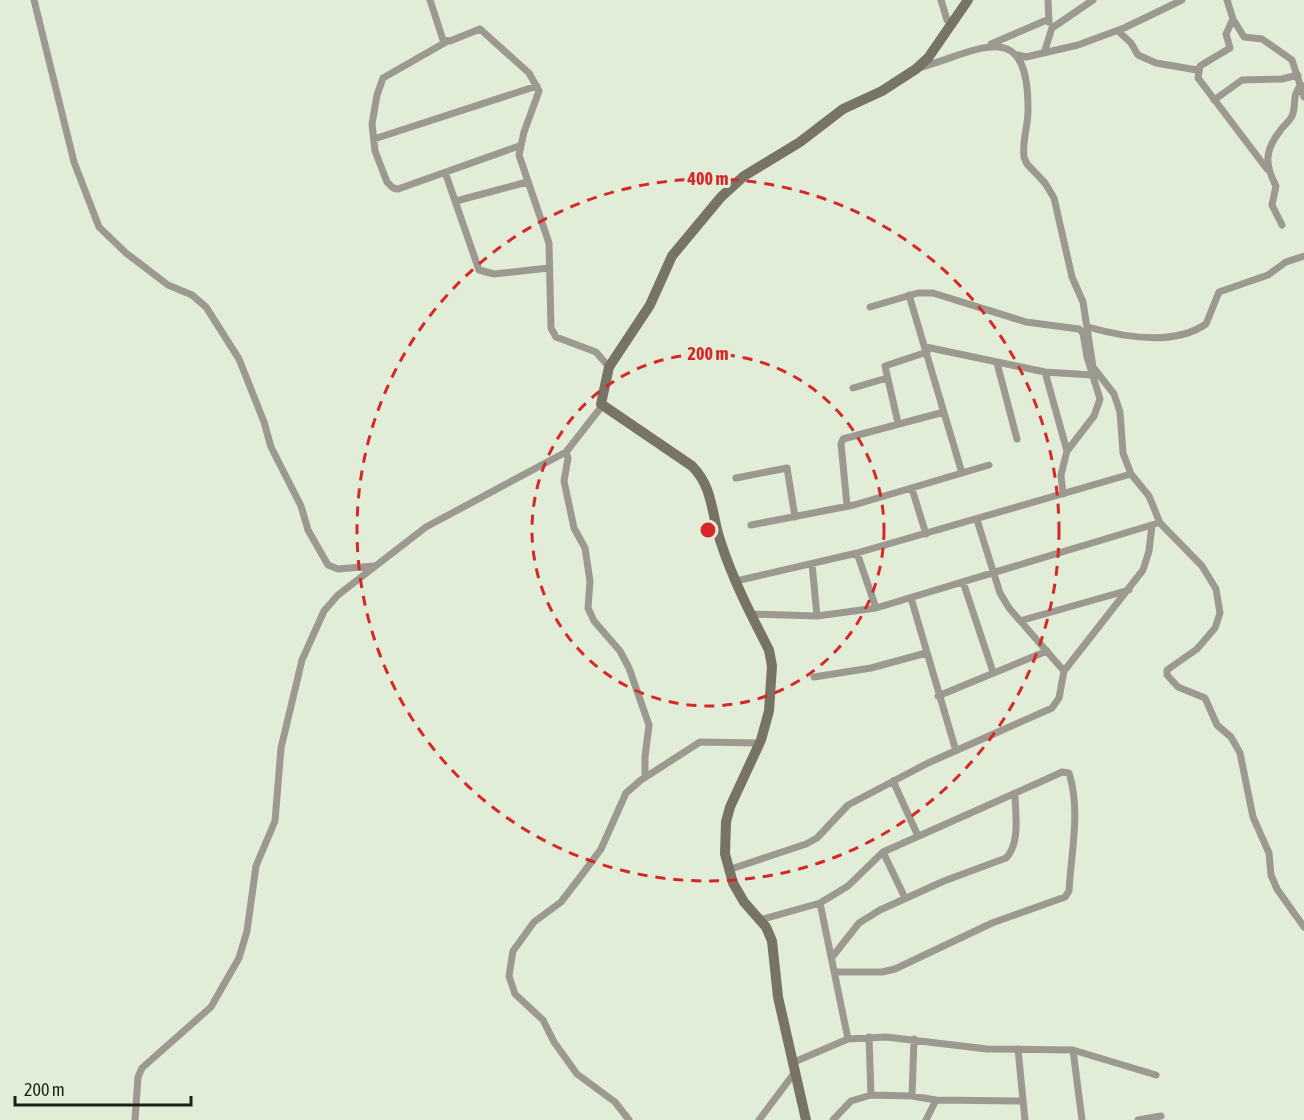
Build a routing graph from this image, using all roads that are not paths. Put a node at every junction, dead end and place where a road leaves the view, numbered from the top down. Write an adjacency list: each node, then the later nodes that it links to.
1 (34, 0): 66 (street)
2 (430, 0): 15 (street)
3 (941, 0): 12 (street)
4 (968, 0): 12 (street)
5 (1048, 0): 11 (street)
6 (1094, 0): 9 (street)
7 (1182, 0): 14 (street)
8 (1227, 0): 10 (street)
9 (1079, 3): 13 (street)
10 (1233, 19): 20 (street); 21 (street)
11 (1049, 20): 13 (street); 16 (street)
12 (953, 22): 19 (street)
13 (1050, 30): 17 (street)
14 (1118, 31): 17 (street); 20 (street)
15 (446, 42): 22 (street); 26 (street)
16 (988, 45): 18 (street); 19 (street)
17 (1044, 53): 18 (street)
18 (1018, 55): 37 (street)
19 (916, 69): 40 (street)
20 (1197, 70): 25 (street)
21 (1298, 75): 23 (street); 25 (street)
22 (537, 86): 26 (street); 27 (street)
23 (1300, 86): 24 (street); 28 (street)
24 (1304, 97)
25 (1214, 100): 28 (street)
26 (374, 139): 29 (street)
27 (519, 146): 29 (street); 30 (street)
28 (1267, 169): 32 (street)
29 (445, 172): 31 (street)
30 (527, 182): 31 (street); 34 (street)
31 (456, 201): 34 (street)
32 (1282, 225)
33 (1304, 256): 37 (street)
34 (549, 268): 40 (street)
35 (909, 295): 36 (street); 38 (street); 42 (street)
36 (870, 307)
37 (1088, 327): 53 (street)
38 (926, 350): 39 (street); 43 (street); 46 (street)
39 (997, 363): 41 (street); 48 (street)
40 (609, 368): 45 (street)
41 (1045, 372): 42 (street); 49 (street)
42 (1092, 375): 49 (street)
43 (887, 378): 44 (street); 47 (street)
44 (852, 388)
45 (602, 406): 50 (street); 68 (street)
46 (944, 412): 47 (street); 52 (street)
47 (898, 423): 57 (street)
48 (1017, 440)
49 (1067, 451): 56 (street)
50 (566, 452): 66 (street); 84 (street)
51 (989, 465): 52 (street)
52 (962, 473): 55 (street)
53 (1131, 474): 56 (street); 60 (street)
54 (736, 478): 58 (street)
55 (912, 489): 57 (street); 63 (street)
56 (1063, 494): 59 (street)
57 (847, 506): 58 (street)
58 (795, 517): 61 (street)
59 (976, 520): 63 (street); 67 (street)
60 (1160, 523): 62 (street); 93 (street)
61 (751, 525)
62 (1152, 525): 67 (street); 70 (street)
63 (926, 534): 64 (street)
64 (857, 553): 65 (street); 72 (street)
65 (812, 564): 68 (street); 74 (street)
66 (374, 566): 108 (street)
67 (992, 572): 69 (street); 75 (street)
68 (736, 581): 73 (street)
69 (963, 582): 71 (street); 79 (street)
70 (1129, 590): 75 (street); 78 (street)
71 (911, 598): 72 (street); 77 (street)
72 (876, 608): 74 (street)
73 (751, 614): 74 (street); 82 (street)
74 (817, 616)
75 (1023, 620): 76 (street)
76 (1047, 651): 78 (street); 79 (street)
77 (926, 652): 80 (street); 81 (street)
78 (1064, 671): 83 (street)
79 (993, 672): 81 (street)
80 (814, 678)
81 (938, 696): 83 (street)
82 (759, 743): 84 (street); 89 (street)
83 (956, 751): 85 (street)
84 (645, 777): 109 (street)
85 (893, 781): 87 (street); 89 (street)
86 (1016, 793): 87 (street); 90 (street); 95 (street)
87 (918, 836): 88 (street)
88 (883, 852): 90 (street); 91 (street)
89 (728, 870): 92 (street)
90 (905, 898): 94 (street)
91 (820, 903): 92 (street); 94 (street)
92 (760, 920): 101 (street)
93 (1304, 927)
94 (833, 956): 95 (street)
95 (834, 972): 97 (street)
96 (869, 1037): 97 (street); 98 (street); 103 (street)
97 (848, 1039): 101 (street)
98 (914, 1040): 99 (street); 104 (street)
99 (1018, 1049): 100 (street); 106 (street)
100 (1073, 1050): 102 (street); 115 (street)
101 (794, 1067): 110 (street); 111 (street)
102 (1156, 1075)
103 (871, 1095): 104 (street); 112 (street)
104 (912, 1096): 105 (street)
105 (936, 1100): 106 (street); 113 (street)
106 (1022, 1101): 114 (street)
107 (1161, 1116): 116 (street)
108 (135, 1120)
109 (629, 1120)
110 (759, 1120)
111 (806, 1120)
112 (833, 1120)
113 (926, 1120)
114 (1025, 1120)
115 (1082, 1120)
116 (1138, 1120)

